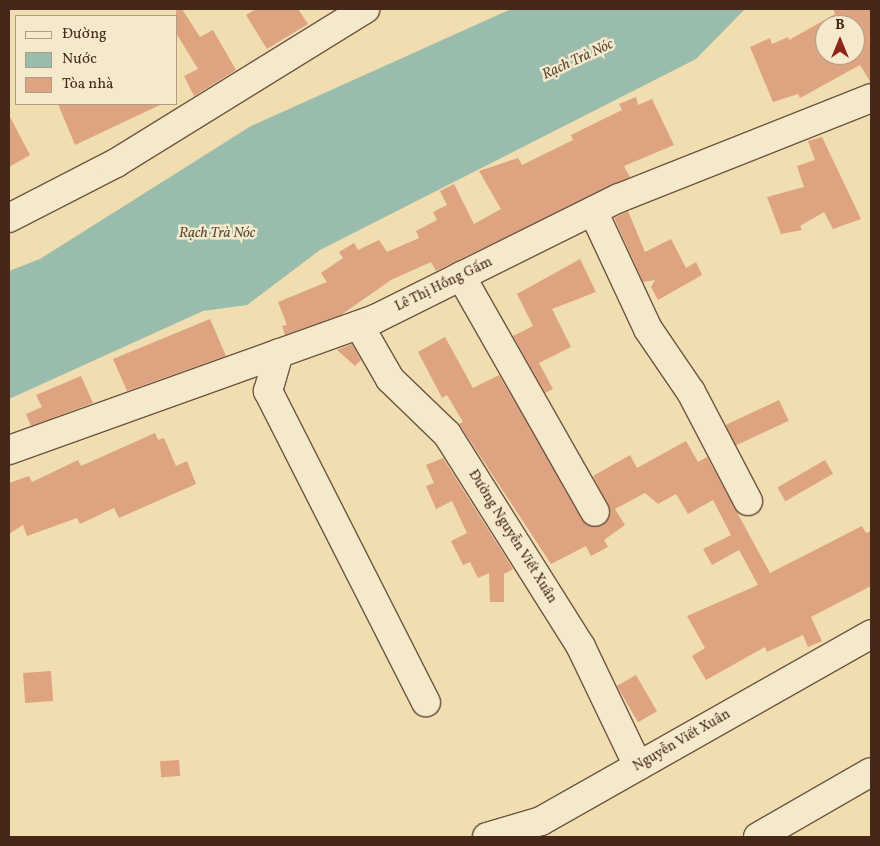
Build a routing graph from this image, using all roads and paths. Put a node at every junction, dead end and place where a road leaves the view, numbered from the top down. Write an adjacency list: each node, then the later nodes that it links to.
1 (355, 12): 4 (street)
2 (871, 98): 3 (street, Lê Thị Hồng Gấm)
3 (593, 211): 5 (street, Lê Thị Hồng Gấm); 9 (street)
4 (9, 218)
5 (461, 276): 6 (street, Lê Thị Hồng Gấm); 10 (street)
6 (359, 325): 7 (street, Lê Thị Hồng Gấm); 13 (street, Đường Nguyễn Viết Xuân)
7 (279, 353): 8 (street, Lê Thị Hồng Gấm); 12 (street)
8 (9, 450)
9 (748, 501)
10 (594, 512)
11 (871, 634): 13 (street, Nguyễn Viết Xuân)
12 (426, 702)
13 (638, 766): 15 (street, Nguyễn Viết Xuân)
14 (871, 772): 16 (street)
15 (487, 837)
16 (758, 837)

